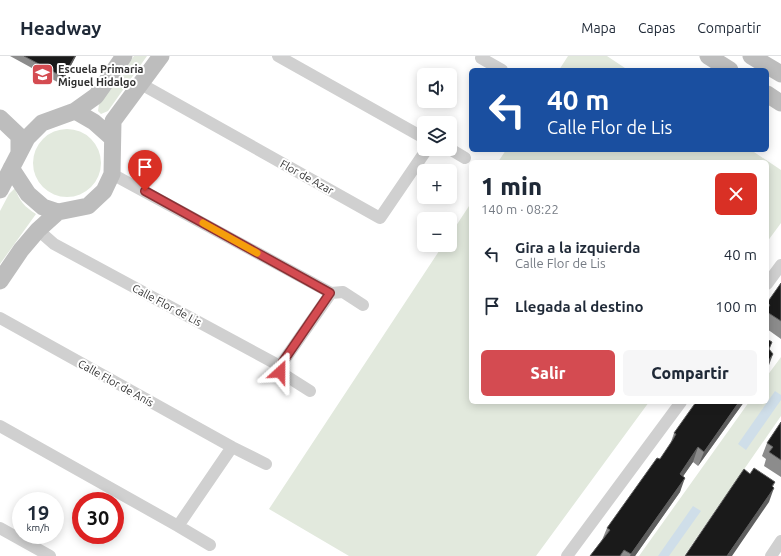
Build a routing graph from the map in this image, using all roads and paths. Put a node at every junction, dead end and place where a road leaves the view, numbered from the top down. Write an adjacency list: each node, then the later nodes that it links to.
1 (124, 56): 13 (main road)
2 (161, 56): 10 (main road)
3 (278, 56): 16 (street)
4 (708, 56): 8 (main road)
5 (751, 56): 9 (main road)
6 (480, 57): 7 (street)
7 (499, 68)
8 (727, 68)
9 (781, 74)
10 (141, 84): 17 (main road); 20 (street, Flor de Azar)
11 (769, 95): 12 (main road)
12 (781, 103)
13 (75, 111): 15 (main road); 17 (main road)
14 (0, 119): 15 (main road); 18 (main road)
15 (42, 123): 18 (main road)
16 (417, 134)
17 (112, 138): 23 (main road)
18 (19, 152): 22 (main road)
19 (457, 154): 21 (street)
20 (421, 156)
21 (464, 158)
22 (11, 168): 24 (main road); 25 (main road)
23 (112, 174): 25 (main road); 30 (street)
24 (0, 190)
25 (58, 212): 26 (main road)
26 (38, 230): 28 (main road); 33 (street, Calle Flor de Lis)
27 (781, 265): 29 (street)
28 (0, 281)
29 (769, 281)
30 (330, 293): 31 (street); 33 (street)
31 (363, 305)
32 (0, 318): 37 (street, Calle Flor de Anís)
33 (280, 366): 34 (street, Calle Flor de Lis)
34 (310, 391)
35 (680, 404): 44 (street)
36 (0, 426): 39 (street)
37 (232, 447): 38 (street, Calle Flor de Anís); 39 (street)
38 (266, 464)
39 (178, 526): 42 (street)
40 (0, 528): 43 (street)
41 (781, 541): 45 (street)
42 (210, 545)
43 (50, 556)
44 (567, 556)
45 (771, 556)

